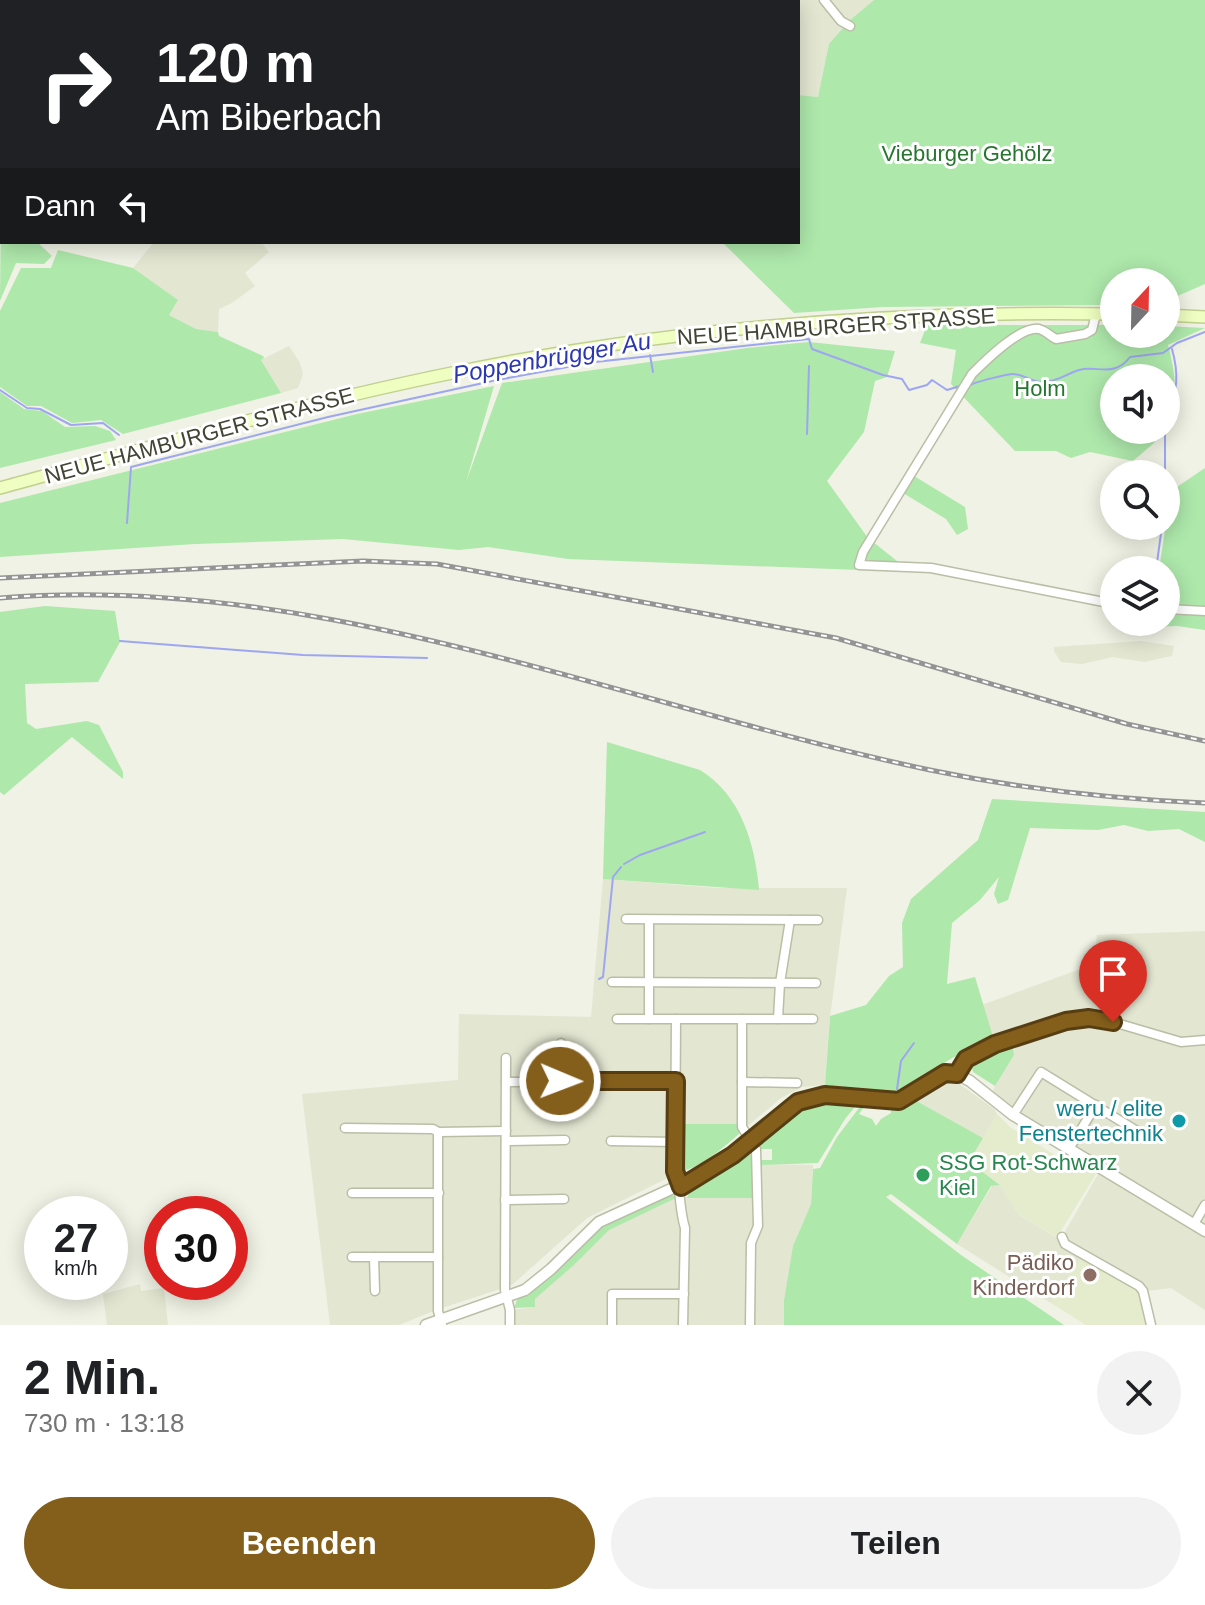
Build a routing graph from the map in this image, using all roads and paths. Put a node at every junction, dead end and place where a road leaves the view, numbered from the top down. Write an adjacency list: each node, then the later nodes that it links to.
1 (824, 0): 2 (street)
2 (850, 26)
3 (1096, 314): 4 (main road, NEUE HAMBURGER STRASSE); 7 (main road, NEUE HAMBURGER STRASSE); 8 (street)
4 (1100, 314)
5 (1180, 316): 6 (main road)
6 (1205, 317)
7 (0, 488)
8 (1100, 601)
9 (1180, 610): 10 (street)
10 (1205, 611)
11 (626, 919): 12 (street)
12 (649, 920): 13 (street); 16 (street)
13 (790, 920): 14 (street); 17 (street)
14 (818, 920)
15 (612, 982): 16 (street)
16 (649, 982): 17 (street); 20 (street)
17 (780, 983): 18 (street); 23 (street)
18 (816, 983)
19 (617, 1019): 20 (street)
20 (649, 1019): 21 (street)
21 (676, 1019): 22 (street); 30 (street)
22 (742, 1019): 23 (street); 32 (street)
23 (778, 1019): 24 (street)
24 (813, 1019)
25 (1205, 1040): 28 (street)
26 (561, 1043): 29 (street)
27 (506, 1058): 31 (street)
28 (957, 1074): 35 (street); 41 (street)
29 (560, 1081): 30 (street); 31 (street)
30 (676, 1081): 43 (street)
31 (506, 1082): 39 (street)
32 (742, 1082): 33 (street); 41 (street)
33 (797, 1083)
34 (1096, 1105): 35 (street); 38 (street); 44 (street)
35 (1013, 1115): 44 (street)
36 (345, 1128): 37 (street)
37 (438, 1132): 39 (street); 47 (street)
38 (1140, 1133)
39 (506, 1136): 40 (street); 49 (street)
40 (565, 1140)
41 (750, 1140): 45 (street); 65 (street)
42 (611, 1141): 43 (street)
43 (676, 1142): 45 (street)
44 (1069, 1149): 51 (street)
45 (681, 1187): 58 (street); 59 (street)
46 (352, 1193): 47 (street)
47 (439, 1193): 56 (street)
48 (564, 1199): 49 (street)
49 (505, 1200): 59 (street)
50 (1205, 1205): 51 (street)
51 (1194, 1224): 52 (street)
52 (1205, 1231)
53 (1062, 1237): 66 (street)
54 (352, 1257): 55 (street)
55 (374, 1257): 56 (street); 57 (street)
56 (438, 1257): 60 (street)
57 (375, 1291)
58 (684, 1294): 63 (street); 64 (street)
59 (507, 1297): 60 (street); 62 (street)
60 (441, 1322): 61 (street)
61 (426, 1325)
62 (510, 1325)
63 (612, 1325)
64 (683, 1325)
65 (750, 1325)
66 (1151, 1325)

